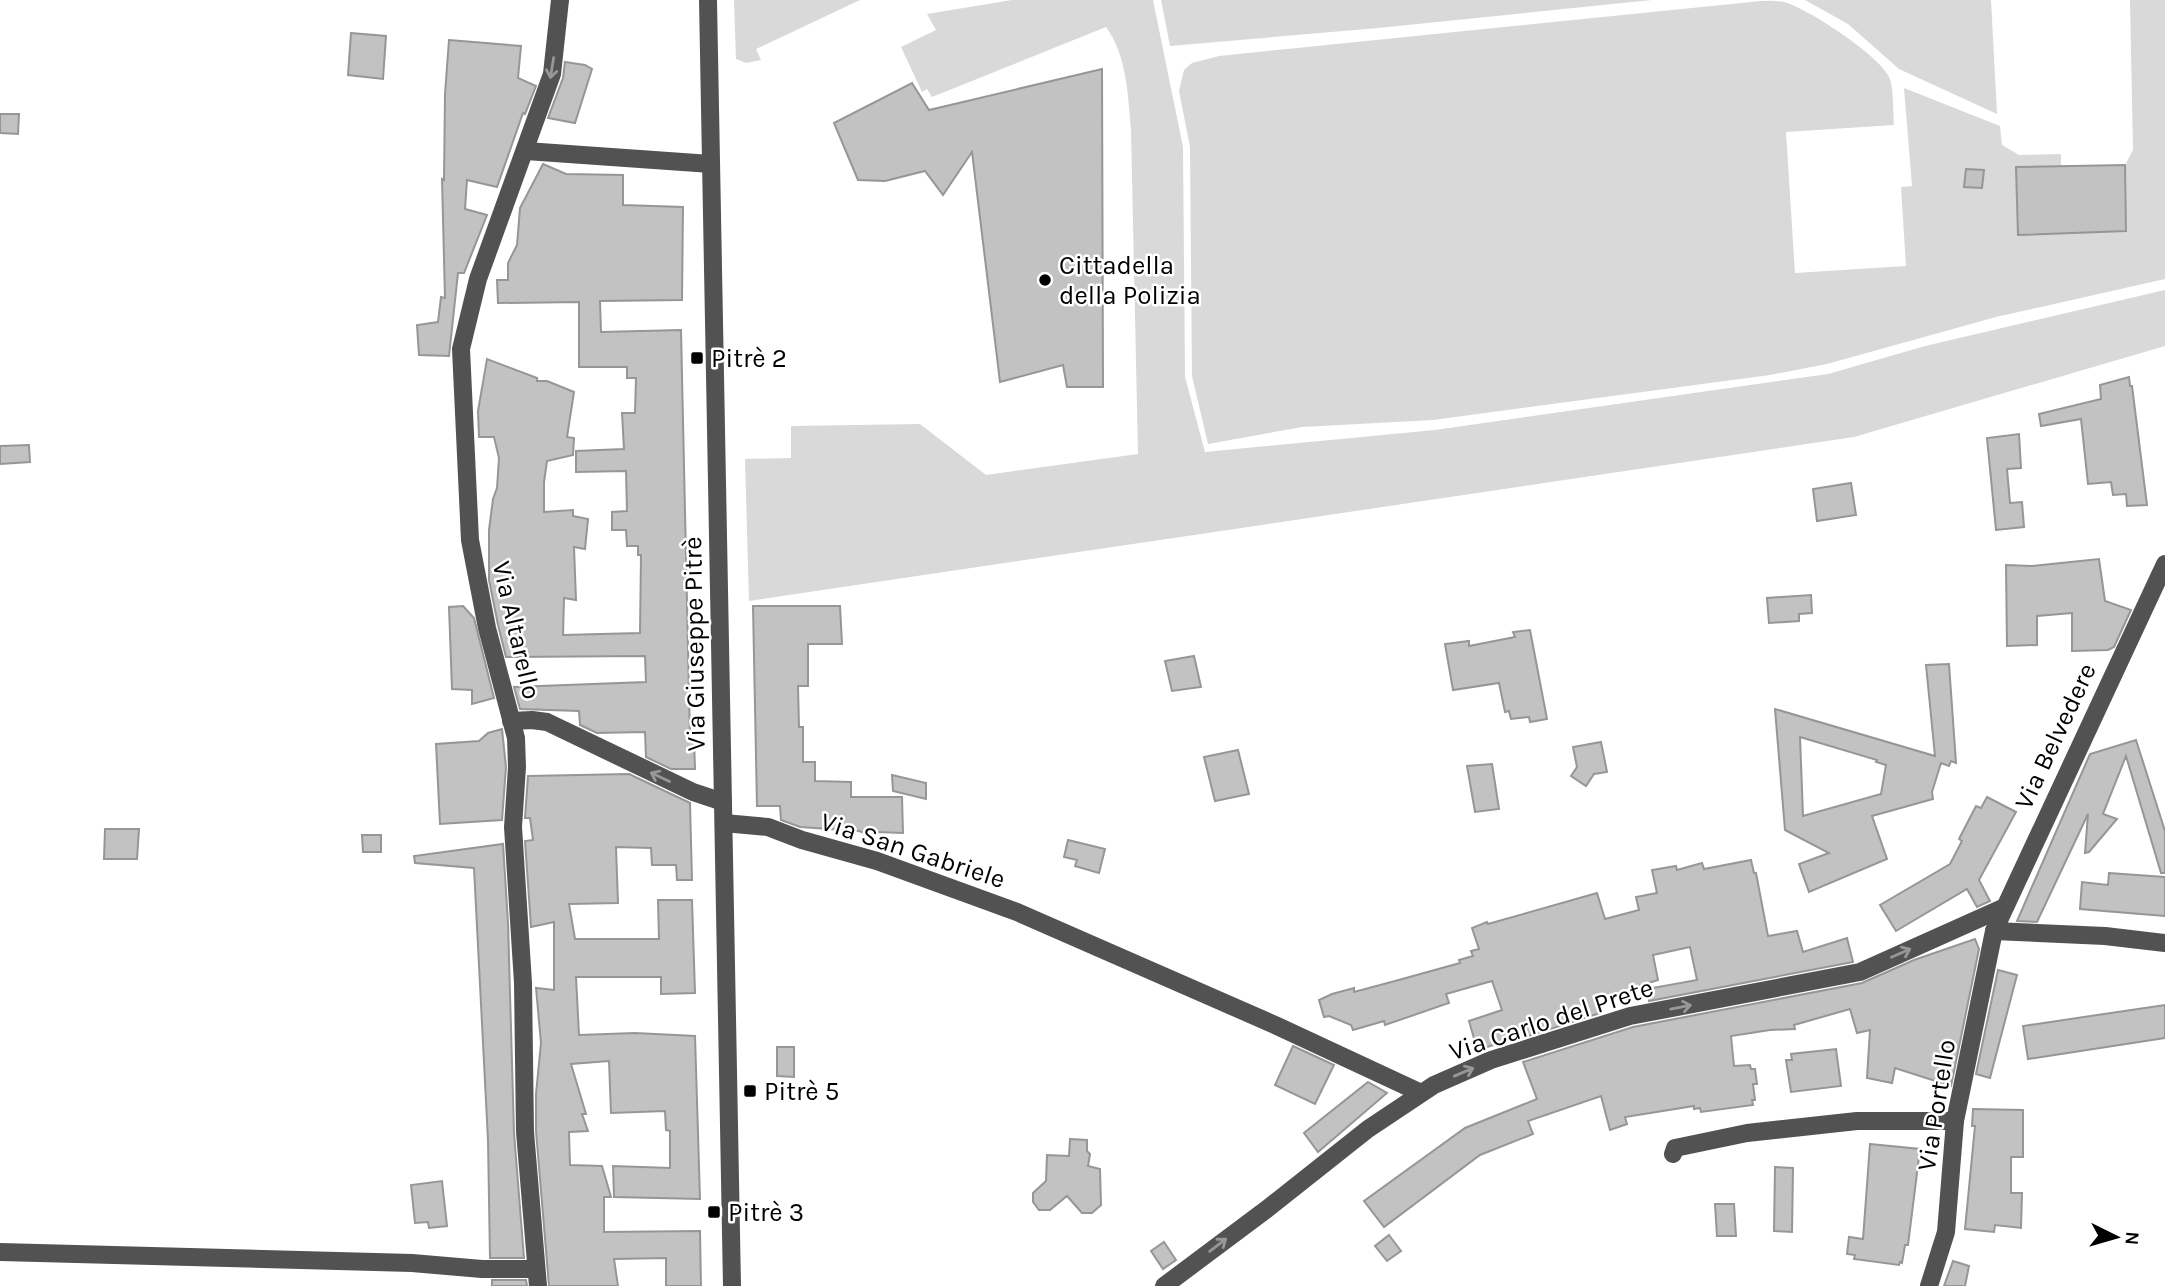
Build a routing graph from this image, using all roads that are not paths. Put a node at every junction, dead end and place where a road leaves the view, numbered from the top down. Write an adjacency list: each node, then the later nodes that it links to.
1 (560, 0): 3 (street, Via Altarello, one-way to 3)
2 (708, 0): 4 (street, Via Giuseppe Pitrè)
3 (526, 150): 4 (street); 6 (street, Via Altarello)
4 (711, 164): 7 (street, Via Giuseppe Pitrè)
5 (2165, 564): 9 (street, Via Belvedere)
6 (511, 722): 7 (street, one-way to 6); 16 (street, Via Altarello)
7 (723, 802): 8 (street, Via Giuseppe Pitrè)
8 (724, 823): 12 (street, Via San Gabriele); 17 (street, Via Giuseppe Pitrè)
9 (2005, 907): 10 (street, Via Belvedere); 12 (street, Via Carlo del Prete, one-way to 9)
10 (1994, 932): 11 (street); 13 (street, Via Portello)
11 (2165, 943)
12 (1421, 1093): 18 (street, Via Carlo del Prete, one-way to 12)
13 (1955, 1121): 14 (street); 19 (street, Via Portello)
14 (1673, 1154)
15 (0, 1252): 16 (street)
16 (537, 1277)
17 (732, 1286)
18 (1164, 1286)
19 (1929, 1286)

